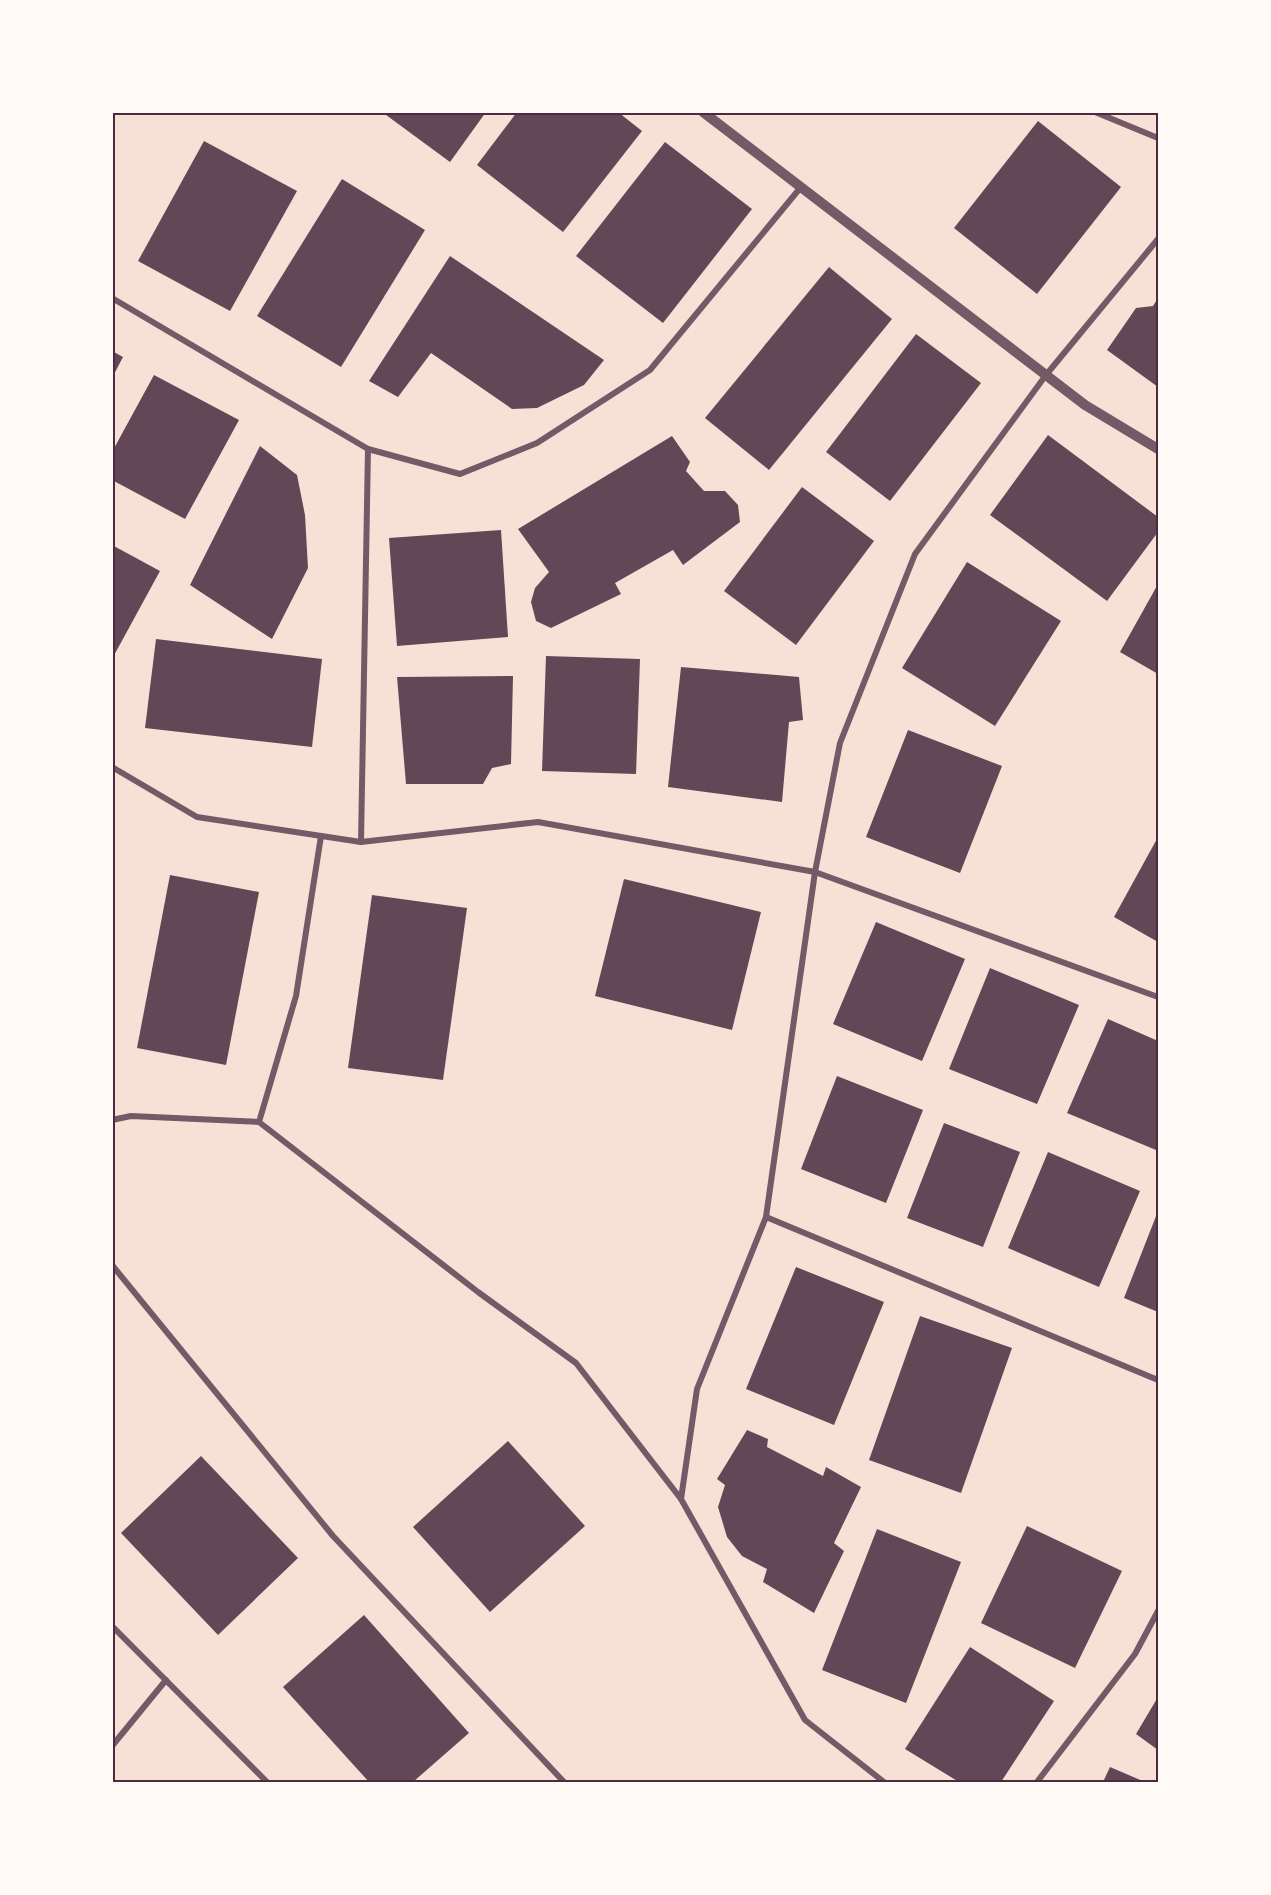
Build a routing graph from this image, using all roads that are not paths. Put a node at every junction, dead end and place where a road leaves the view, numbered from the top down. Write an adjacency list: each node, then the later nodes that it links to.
1 (704, 112): 4 (street)
2 (1095, 112): 3 (street)
3 (1158, 138)
4 (801, 187): 7 (street); 8 (street)
5 (1158, 239): 7 (street)
6 (112, 298): 8 (street)
7 (1046, 375): 9 (street); 13 (street)
8 (368, 449): 12 (street)
9 (1158, 449)
10 (112, 767): 11 (street)
11 (321, 836): 12 (street); 16 (street)
12 (361, 842): 13 (street)
13 (815, 872): 14 (street); 17 (street)
14 (1158, 997)
15 (112, 1120): 16 (street)
16 (259, 1122): 20 (street)
17 (766, 1217): 19 (street); 20 (street)
18 (112, 1265): 26 (street)
19 (1158, 1380)
20 (681, 1499): 27 (street)
21 (1158, 1611): 28 (street)
22 (112, 1626): 23 (street)
23 (166, 1680): 24 (street); 25 (street)
24 (112, 1746)
25 (267, 1782)
26 (564, 1782)
27 (884, 1782)
28 (1037, 1782)

